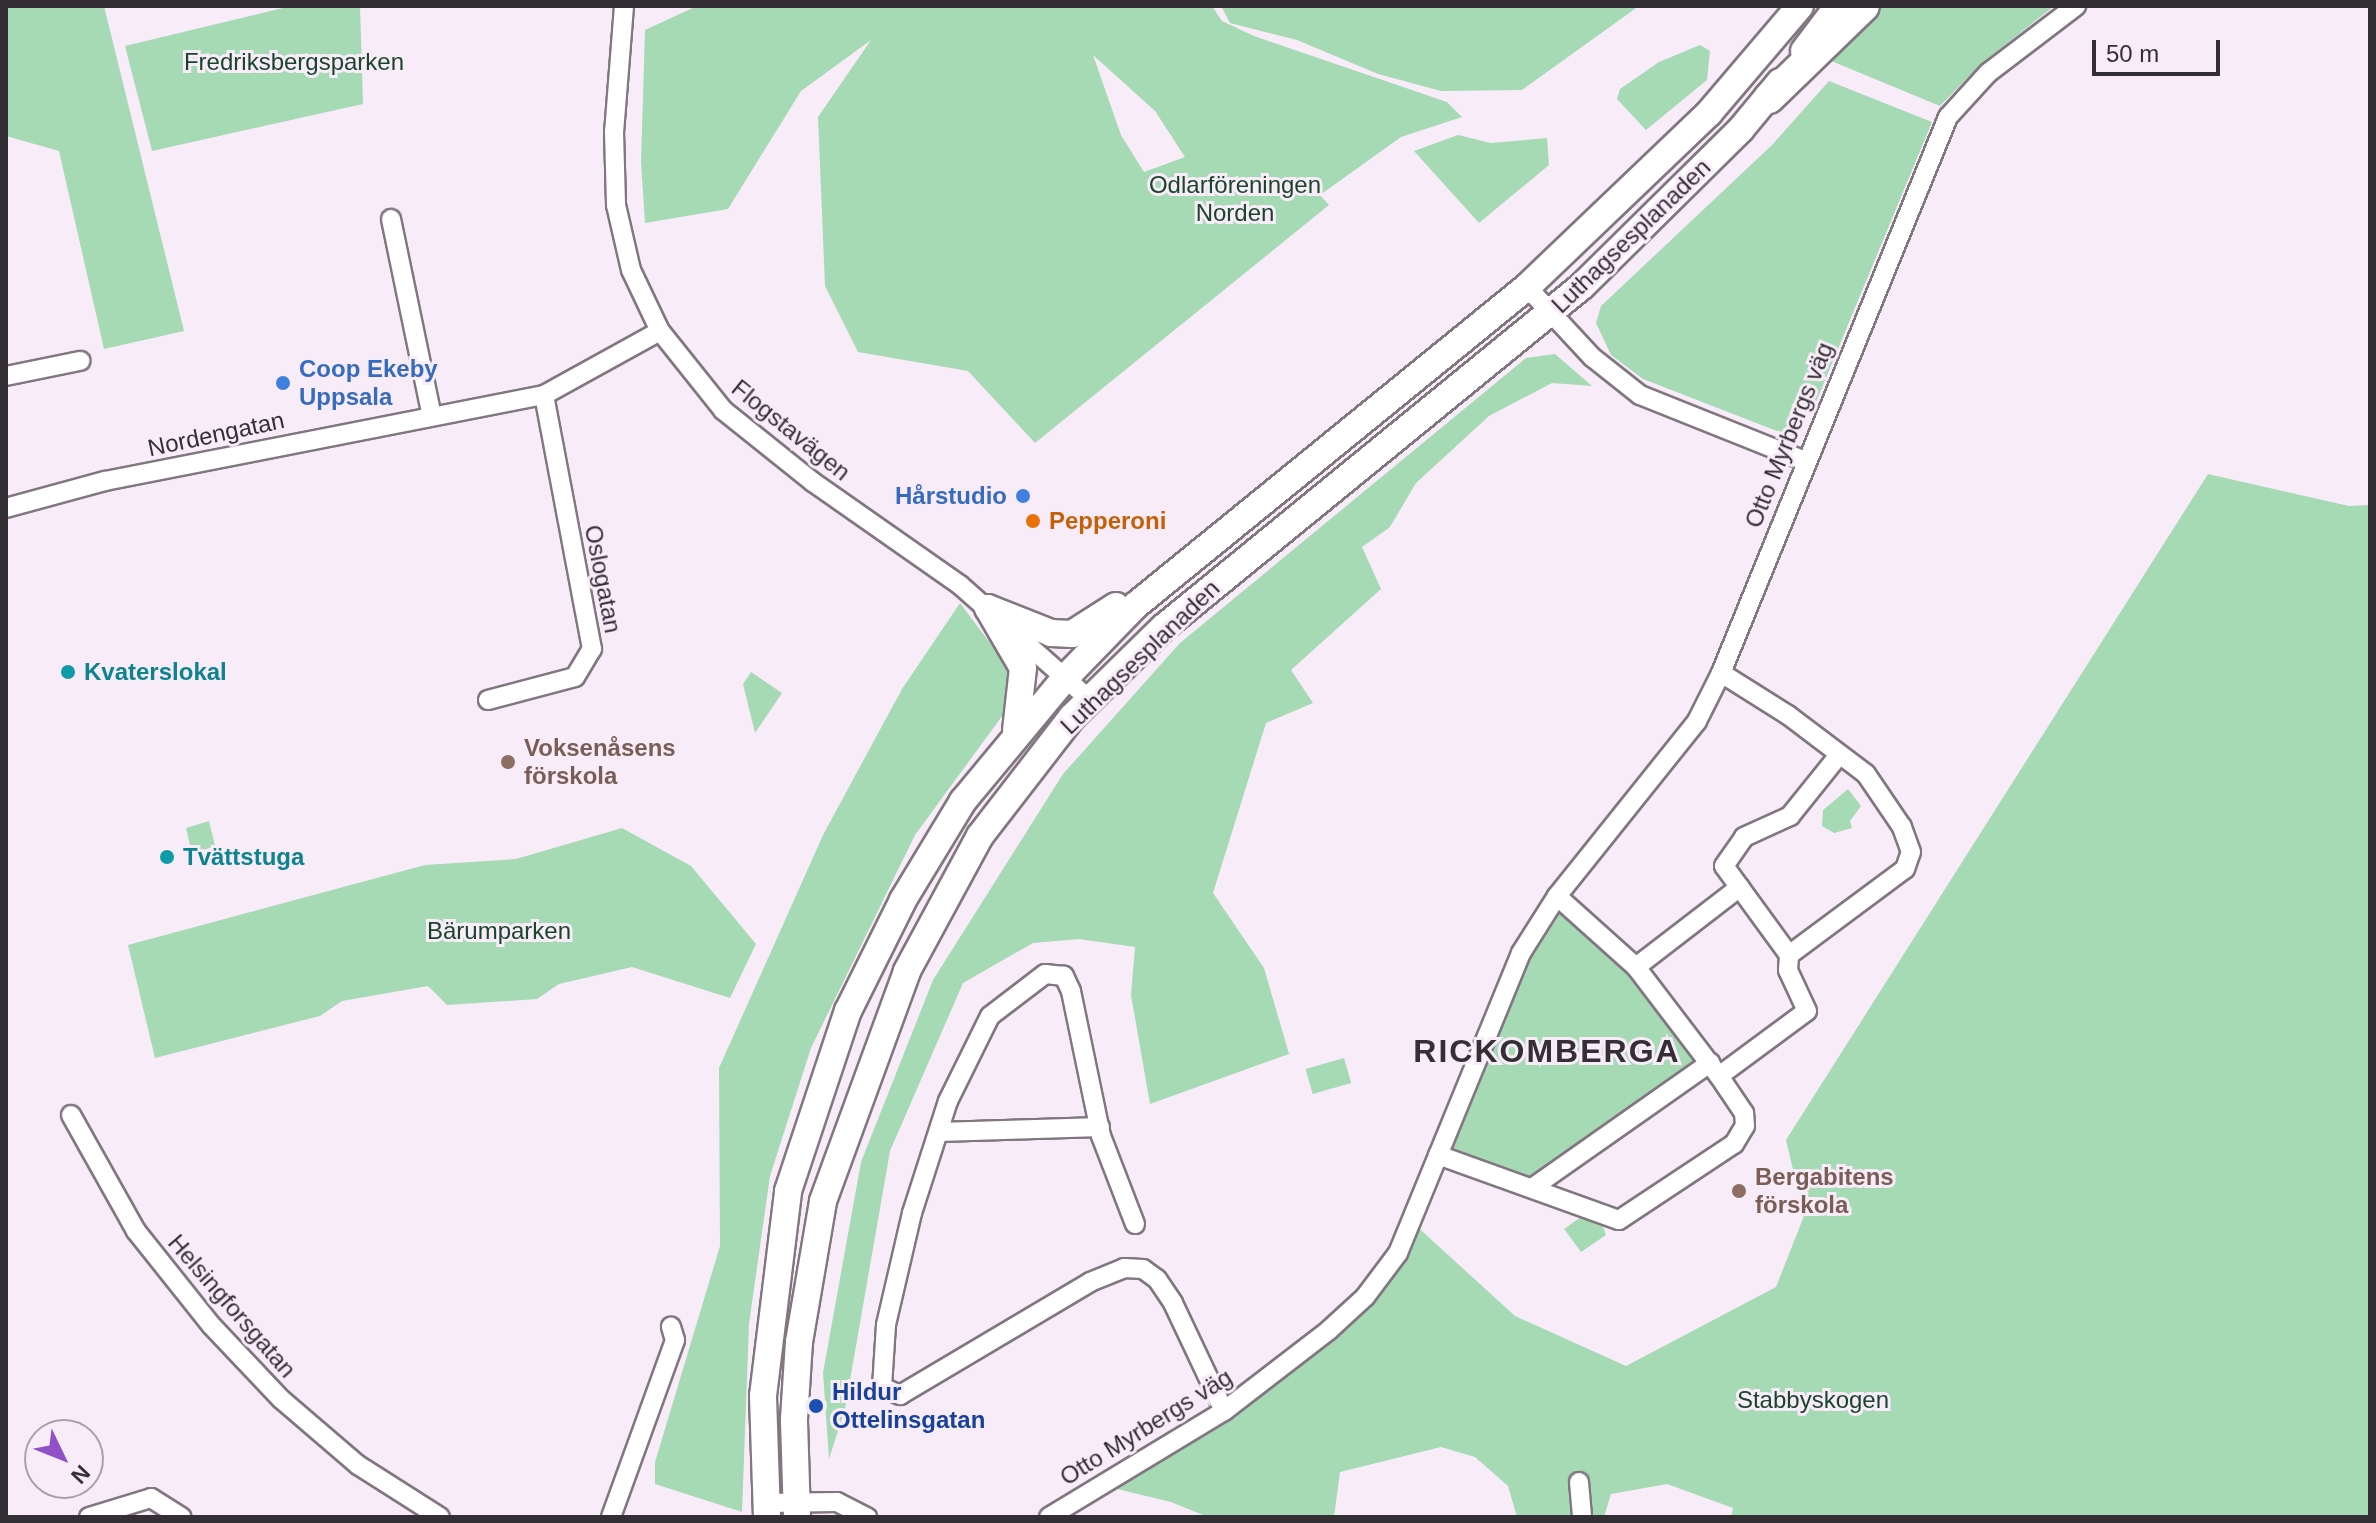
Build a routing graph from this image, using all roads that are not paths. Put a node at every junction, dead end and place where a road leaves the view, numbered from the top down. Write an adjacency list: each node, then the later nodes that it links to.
1 (624, 6): 10 (street, Flogstavägen)
2 (1800, 6): 8 (main road, Luthagsesplanaden)
3 (1838, 6): 6 (main road, Luthagsesplanaden)
4 (1864, 6): 6 (main road)
5 (2076, 6): 15 (street, Otto Myrbergs väg)
6 (1769, 98): 9 (main road, Luthagsesplanaden)
7 (391, 219): 14 (street)
8 (1527, 287): 9 (street); 16 (main road, Luthagsesplanaden)
9 (1551, 313): 15 (street); 22 (main road, Luthagsesplanaden)
10 (660, 331): 13 (street, Nordengatan); 18 (street, Flogstavägen)
11 (80, 361): 12 (street)
12 (6, 376)
13 (544, 395): 14 (street, Nordengatan); 21 (street, Oslogatan)
14 (431, 413): 17 (street, Nordengatan)
15 (1805, 461): 19 (street, Otto Myrbergs väg)
16 (1261, 501): 18 (main road); 20 (main road, Luthagsesplanaden)
17 (6, 508)
18 (988, 608): 20 (street, Flogstavägen); 23 (main road)
19 (1721, 673): 24 (street); 26 (street, Otto Myrbergs väg)
20 (1065, 678): 22 (street, Flogstavägen); 23 (main road, Luthagsesplanaden)
21 (488, 700)
22 (1090, 700): 39 (main road, Luthagsesplanaden)
23 (1014, 737): 40 (main road, Luthagsesplanaden)
24 (1839, 755): 25 (street); 27 (street)
25 (1740, 887): 27 (street); 28 (street)
26 (1557, 896): 28 (street); 33 (street, Otto Myrbergs väg)
27 (1789, 955): 29 (street)
28 (1636, 967): 29 (street)
29 (1714, 1070): 34 (street); 34 (street)
30 (71, 1115): 43 (street, Helsingforsgatan)
31 (1100, 1127): 32 (street); 32 (street); 35 (street)
32 (940, 1132): 37 (street)
33 (1438, 1155): 34 (street); 37 (street, Otto Myrbergs väg)
34 (1532, 1188)
35 (1135, 1224)
36 (671, 1327): 44 (street)
37 (1224, 1411): 46 (street, Otto Myrbergs väg)
38 (1579, 1482): 47 (street)
39 (796, 1509): 40 (street); 45 (street)
40 (766, 1510)
41 (89, 1517): 42 (street)
42 (181, 1517)
43 (440, 1517)
44 (611, 1517)
45 (867, 1517)
46 (1049, 1517)
47 (1582, 1517)

